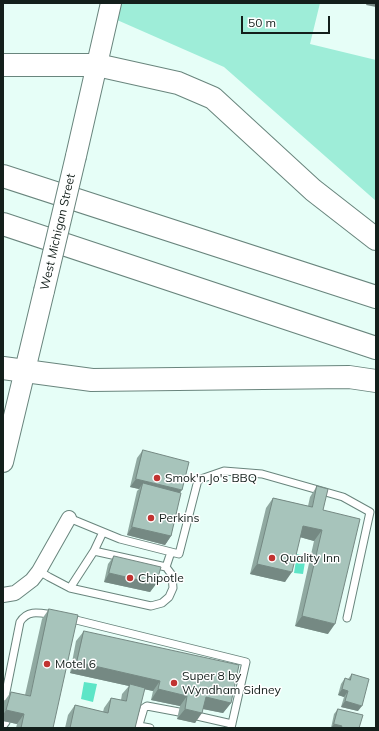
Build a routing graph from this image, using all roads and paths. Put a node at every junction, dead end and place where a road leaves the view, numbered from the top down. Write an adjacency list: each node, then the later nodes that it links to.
1 (111, 3): 3 (main road, West Michigan Street)
2 (3, 65): 3 (highway)
3 (97, 65): 6 (highway); 10 (main road, West Michigan Street, bridge)
4 (3, 176): 7 (highway)
5 (3, 224): 8 (highway)
6 (376, 239)
7 (376, 297)
8 (376, 348)
9 (3, 368): 10 (highway)
10 (24, 371): 11 (highway); 12 (main road, West Michigan Street)
11 (376, 382)
12 (3, 462)
13 (69, 518): 14 (lane); 18 (street)
14 (103, 532): 15 (lane); 16 (lane)
15 (94, 551): 17 (lane); 19 (lane)
16 (170, 552): 17 (lane); 21 (lane)
17 (166, 567): 19 (lane)
18 (39, 571): 19 (lane); 20 (street)
19 (70, 588)
20 (3, 595)
21 (347, 618)
22 (4, 697): 23 (lane); 26 (lane)
23 (10, 704)
24 (179, 712): 27 (lane)
25 (197, 716): 26 (lane)
26 (232, 726)
27 (139, 727): 28 (lane)
28 (150, 728)

